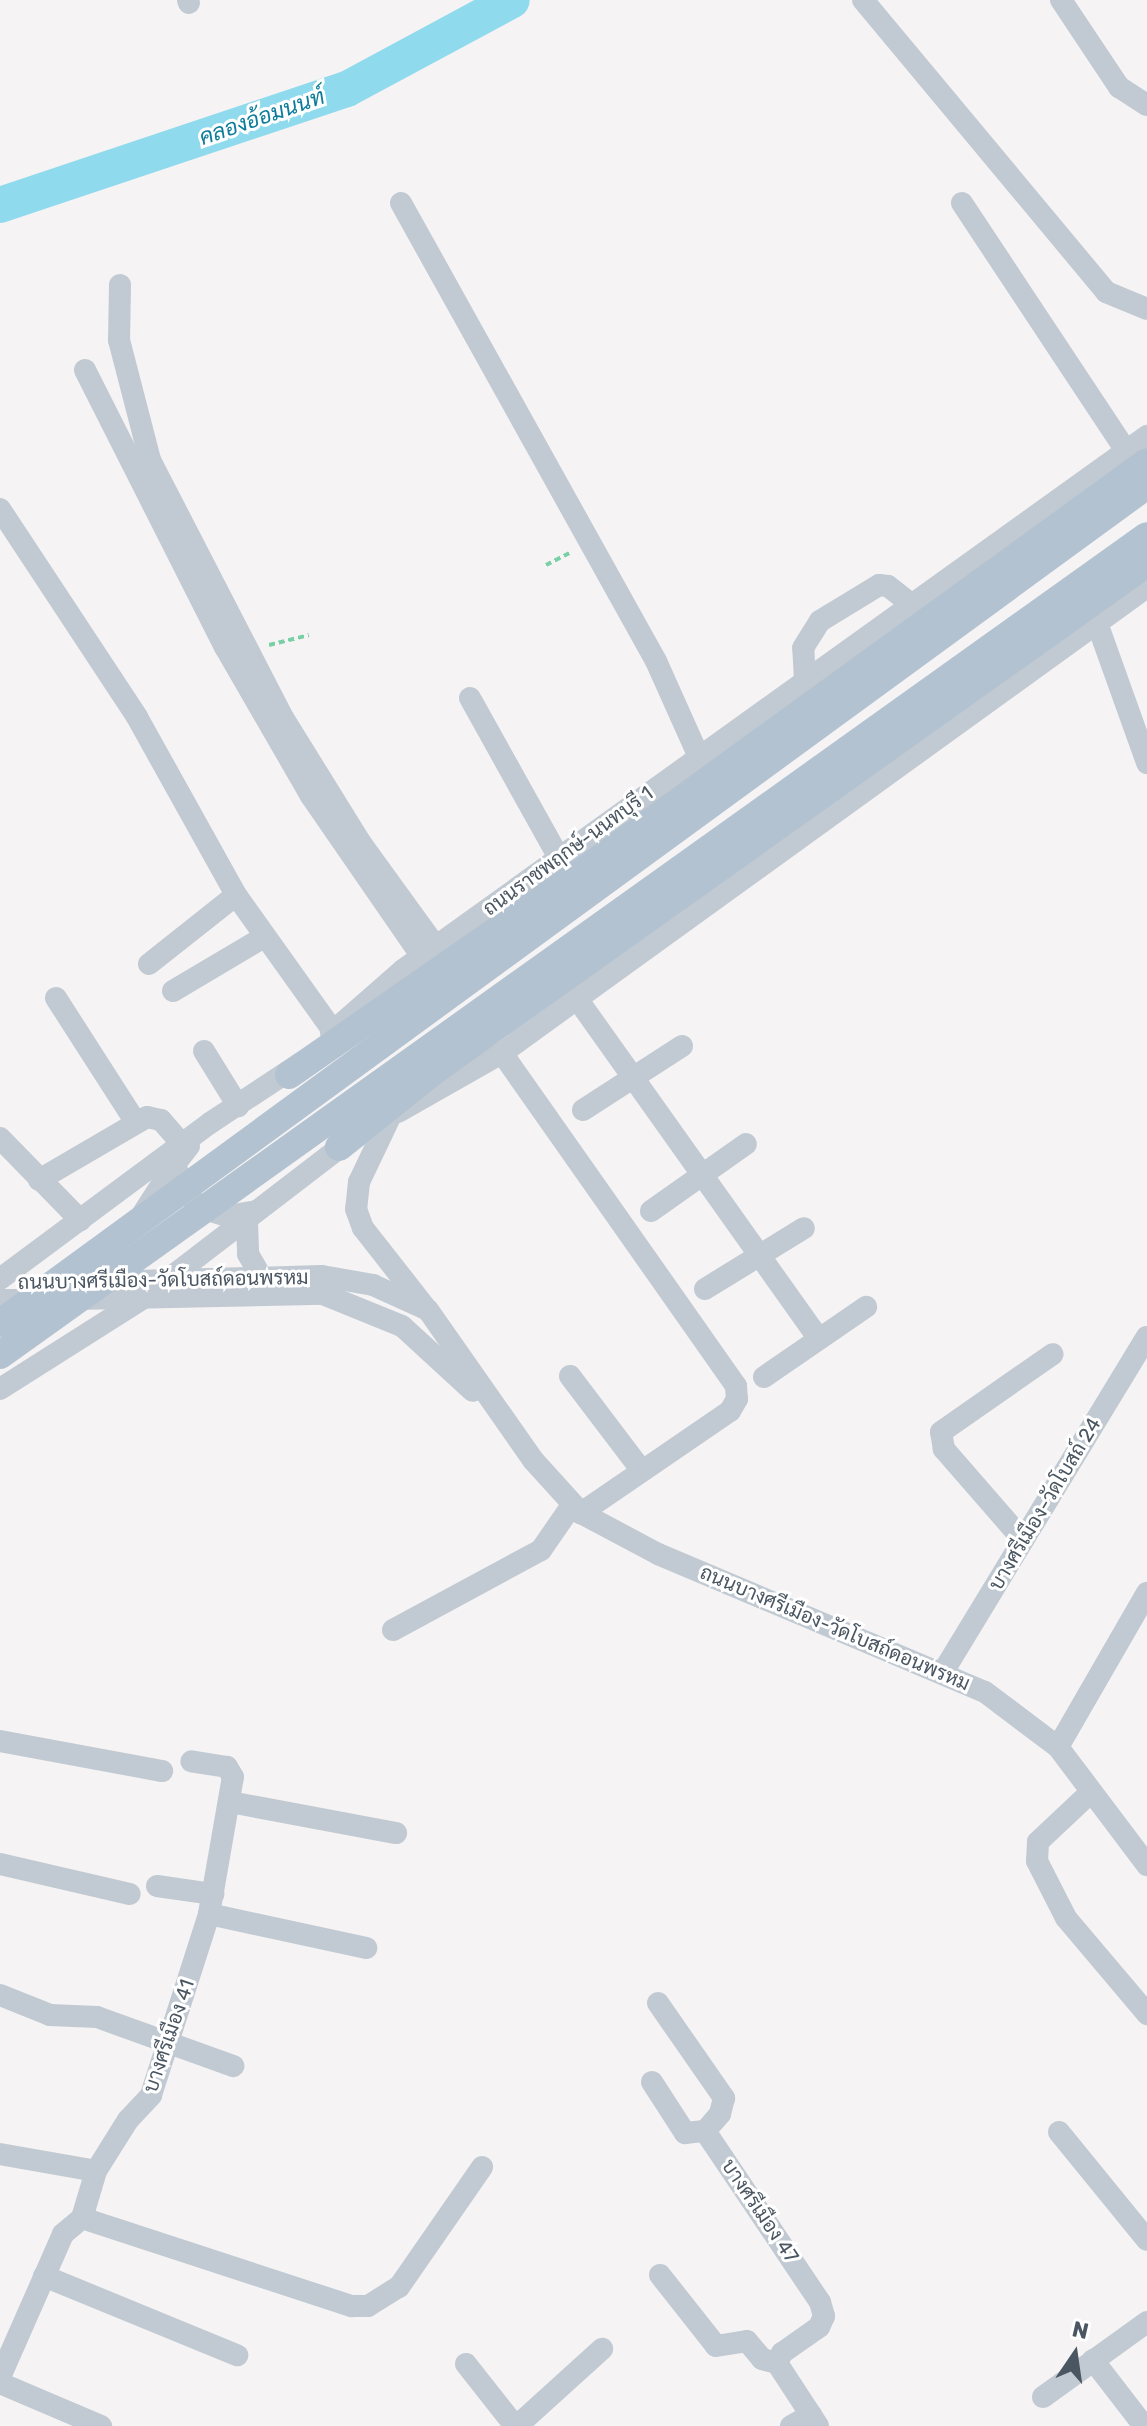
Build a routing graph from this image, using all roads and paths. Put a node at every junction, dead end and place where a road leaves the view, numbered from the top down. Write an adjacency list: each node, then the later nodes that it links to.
1 (863, 0): 7 (street)
2 (1061, 0): 3 (street)
3 (1147, 105)
4 (401, 203): 14 (street)
5 (962, 203): 10 (street)
6 (120, 285): 21 (street)
7 (1147, 309)
8 (85, 370): 29 (street)
9 (1147, 436): 10 (street, ถนนราชพฤกษ์-นนทบุรี 1)
10 (1136, 457): 18 (street, ถนนราชพฤกษ์-นนทบุรี 1); 26 (main road)
11 (1147, 485): 64 (main road, bridge)
12 (0, 509): 27 (street)
13 (1147, 536): 68 (main road, bridge)
14 (588, 545): 16 (path); 25 (street)
15 (1147, 563): 46 (main road)
16 (546, 565)
17 (1147, 587): 19 (street)
18 (912, 605): 22 (street, ถนนราชพฤกษ์-นนทบุรี 1); 22 (street)
19 (1097, 623): 24 (street); 33 (street)
20 (309, 635): 21 (path)
21 (246, 650): 29 (street)
22 (805, 681): 25 (street, ถนนราชพฤกษ์-นนทบุรี 1)
23 (470, 698): 26 (street)
24 (1145, 753)
25 (699, 757): 26 (street, ถนนราชพฤกษ์-นนทบุรี 1)
26 (570, 865): 29 (street, ถนนราชพฤกษ์-นนทบุรี 1); 38 (main road)
27 (236, 895): 28 (street); 30 (street)
28 (264, 937): 31 (street); 34 (street)
29 (429, 952): 34 (street, ถนนราชพฤกษ์-นนทบุรี 1)
30 (149, 964)
31 (173, 991)
32 (56, 998): 43 (street)
33 (578, 1000): 37 (street); 39 (street)
34 (333, 1031): 38 (street, ถนนราชพฤกษ์-นนทบุรี 1)
35 (682, 1046): 39 (street)
36 (204, 1051): 40 (street)
37 (502, 1053): 42 (street); 73 (street)
38 (289, 1075): 40 (street, ถนนราชพฤกษ์-นนทบุรี 1)
39 (634, 1079): 41 (street); 48 (street)
40 (238, 1106): 47 (street, ถนนราชพฤกษ์-นนทบุรี 1)
41 (583, 1110)
42 (390, 1117): 46 (street); 63 (street)
43 (135, 1121): 47 (street); 49 (street)
44 (0, 1138): 49 (street)
45 (746, 1144): 48 (street)
46 (339, 1147): 51 (street)
47 (178, 1154): 51 (street); 52 (street, ถนนราชพฤกษ์-นนทบุรี 1); 58 (street)
48 (702, 1175): 50 (street); 54 (street)
49 (39, 1180): 52 (street)
50 (651, 1211)
51 (255, 1216): 55 (street); 56 (street)
52 (80, 1220): 57 (street, ถนนราชพฤกษ์-นนทบุรี 1)
53 (804, 1228): 54 (street)
54 (760, 1256): 59 (street); 66 (street)
55 (260, 1275): 56 (street, ถนนบางศรีเมือง-วัดโบสถ์ดอนพรหม); 63 (street, ถนนบางศรีเมือง-วัดโบสถ์ดอนพรหม)
56 (168, 1280): 58 (street, ถนนบางศรีเมือง-วัดโบสถ์ดอนพรหม); 60 (street)
57 (0, 1281): 58 (street, ถนนบางศรีเมือง-วัดโบสถ์ดอนพรหม)
58 (128, 1281): 60 (street)
59 (705, 1289)
60 (145, 1297): 61 (street, ถนนบางศรีเมือง-วัดโบสถ์ดอนพรหม); 71 (street); 72 (street, ถนนบางศรีเมือง-วัดโบสถ์ดอนพรหม)
61 (0, 1300)
62 (866, 1307): 66 (street)
63 (428, 1310): 72 (street, ถนนบางศรีเมือง-วัดโบสถ์ดอนพรหม)
64 (0, 1323)
65 (1147, 1337): 75 (street, บางศรีเมือง-วัดโบสถ์ 24)
66 (819, 1339): 70 (street)
67 (1053, 1354): 75 (street)
68 (0, 1355)
69 (570, 1376): 73 (street)
70 (764, 1377)
71 (0, 1389)
72 (503, 1419): 74 (street, ถนนบางศรีเมือง-วัดโบสถ์ดอนพรหม)
73 (642, 1471): 74 (street)
74 (577, 1509): 77 (street); 78 (street, ถนนบางศรีเมือง-วัดโบสถ์ดอนพรหม)
75 (1023, 1540): 78 (street, บางศรีเมือง-วัดโบสถ์ 24)
76 (1147, 1593): 80 (street)
77 (393, 1630)
78 (943, 1672): 80 (street, ถนนบางศรีเมือง-วัดโบสถ์ดอนพรหม)
79 (0, 1741): 82 (street)
80 (1058, 1747): 83 (street, ถนนบางศรีเมือง-วัดโบสถ์ดอนพรหม)
81 (191, 1761): 84 (street)
82 (162, 1771)
83 (1091, 1792): 86 (street, ถนนบางศรีเมือง-วัดโบสถ์ดอนพรหม); 94 (street)
84 (230, 1802): 85 (street); 90 (street, บางศรีเมือง 41)
85 (396, 1833)
86 (1147, 1863)
87 (0, 1864): 89 (street)
88 (157, 1886): 90 (street)
89 (130, 1894)
90 (211, 1904): 91 (street); 95 (street, บางศรีเมือง 41)
91 (366, 1948)
92 (0, 1995): 95 (street)
93 (658, 2003): 98 (street)
94 (1147, 2014)
95 (168, 2041): 96 (street); 102 (street, บางศรีเมือง 41)
96 (233, 2066)
97 (652, 2082): 98 (street)
98 (705, 2131): 112 (street, บางศรีเมือง 47)
99 (1059, 2132): 104 (street)
100 (1, 2161): 102 (street)
101 (482, 2167): 103 (street)
102 (96, 2171): 103 (street, บางศรีเมือง 41)
103 (82, 2218): 106 (street, บางศรีเมือง 41)
104 (1147, 2240)
105 (660, 2275): 112 (street)
106 (44, 2276): 108 (street, บางศรีเมือง 41); 110 (street)
107 (1147, 2322): 111 (street)
108 (6, 2346): 114 (street, บางศรีเมือง 41)
109 (602, 2349): 117 (street)
110 (237, 2355)
111 (1093, 2360): 115 (street); 119 (street)
112 (777, 2363): 116 (street)
113 (466, 2364): 117 (street)
114 (0, 2380): 118 (street)
115 (1043, 2397)
116 (806, 2422)
117 (507, 2423)
118 (101, 2426)
119 (1144, 2426)

